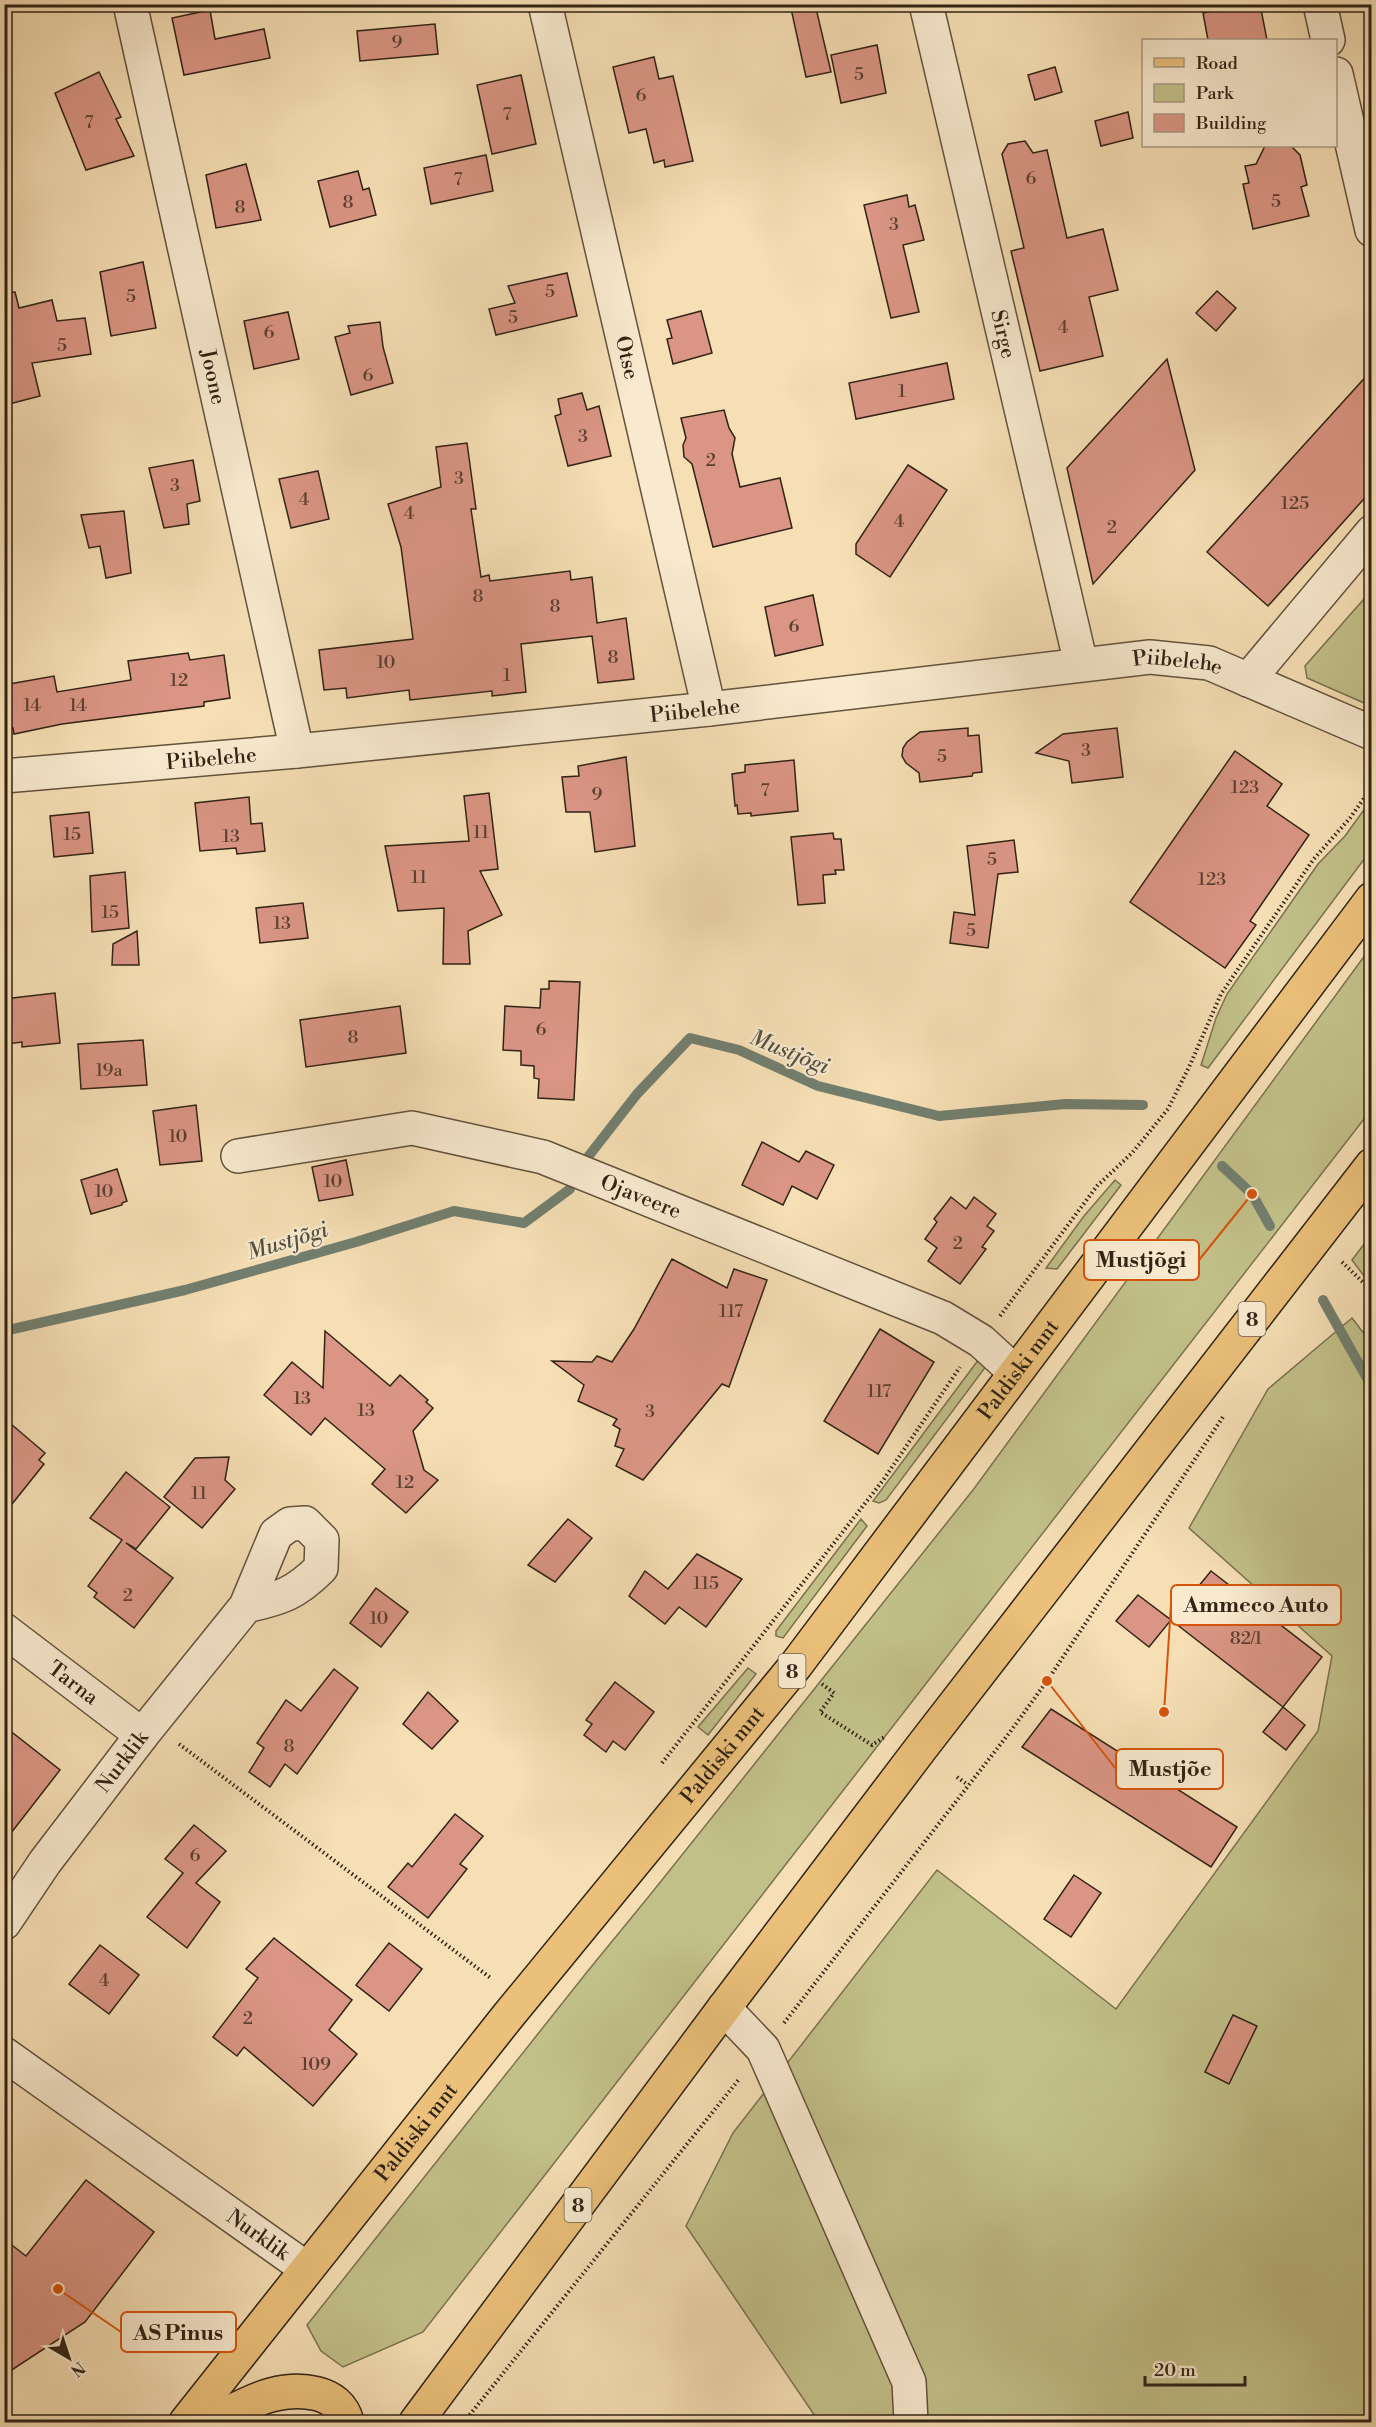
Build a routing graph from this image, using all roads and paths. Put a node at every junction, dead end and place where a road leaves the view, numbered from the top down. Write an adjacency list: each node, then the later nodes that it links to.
1 (130, 4): 13 (street, Joone)
2 (546, 4): 11 (street, Otse)
3 (926, 4): 9 (street, Sirge)
4 (1320, 4): 5 (street)
5 (1328, 39)
6 (1337, 83): 7 (street)
7 (1371, 230)
8 (1371, 532): 10 (street)
9 (1082, 664): 10 (street, Piibelehe); 11 (street, Piibelehe)
10 (1248, 680): 12 (street, Piibelehe)
11 (709, 709): 13 (street, Piibelehe)
12 (1371, 732)
13 (297, 751): 14 (street, Piibelehe)
14 (4, 776)
15 (1371, 787): 22 (path)
16 (1371, 899): 23 (main road, Paldiski mnt / 8)
17 (238, 1156): 22 (street, Ojaveere)
18 (1371, 1165): 35 (main road, 8)
19 (1335, 1271): 20 (path)
20 (1370, 1288): 21 (path)
21 (1371, 1300)
22 (981, 1341): 23 (street, Ojaveere); 30 (path)
23 (1015, 1372): 39 (main road, Paldiski mnt / 8)
24 (1226, 1412): 32 (path)
25 (246, 1606): 28 (street, Nurklik)
26 (4, 1630): 28 (street, Tarna)
27 (820, 1682): 29 (path)
28 (147, 1729): 33 (street, Nurklik); 34 (path)
29 (889, 1735)
30 (662, 1763)
31 (957, 1777): 32 (path)
32 (968, 1785): 36 (path)
33 (4, 1923)
34 (492, 1979)
35 (724, 2008): 43 (main road, 8); 45 (street)
36 (779, 2029)
37 (4, 2054): 39 (street, Nurklik)
38 (740, 2078): 44 (path)
39 (308, 2269): 40 (main road, Paldiski mnt / 8)
40 (186, 2422)
41 (211, 2422): 42 (main road)
42 (347, 2422)
43 (416, 2422)
44 (464, 2422)
45 (910, 2422)

